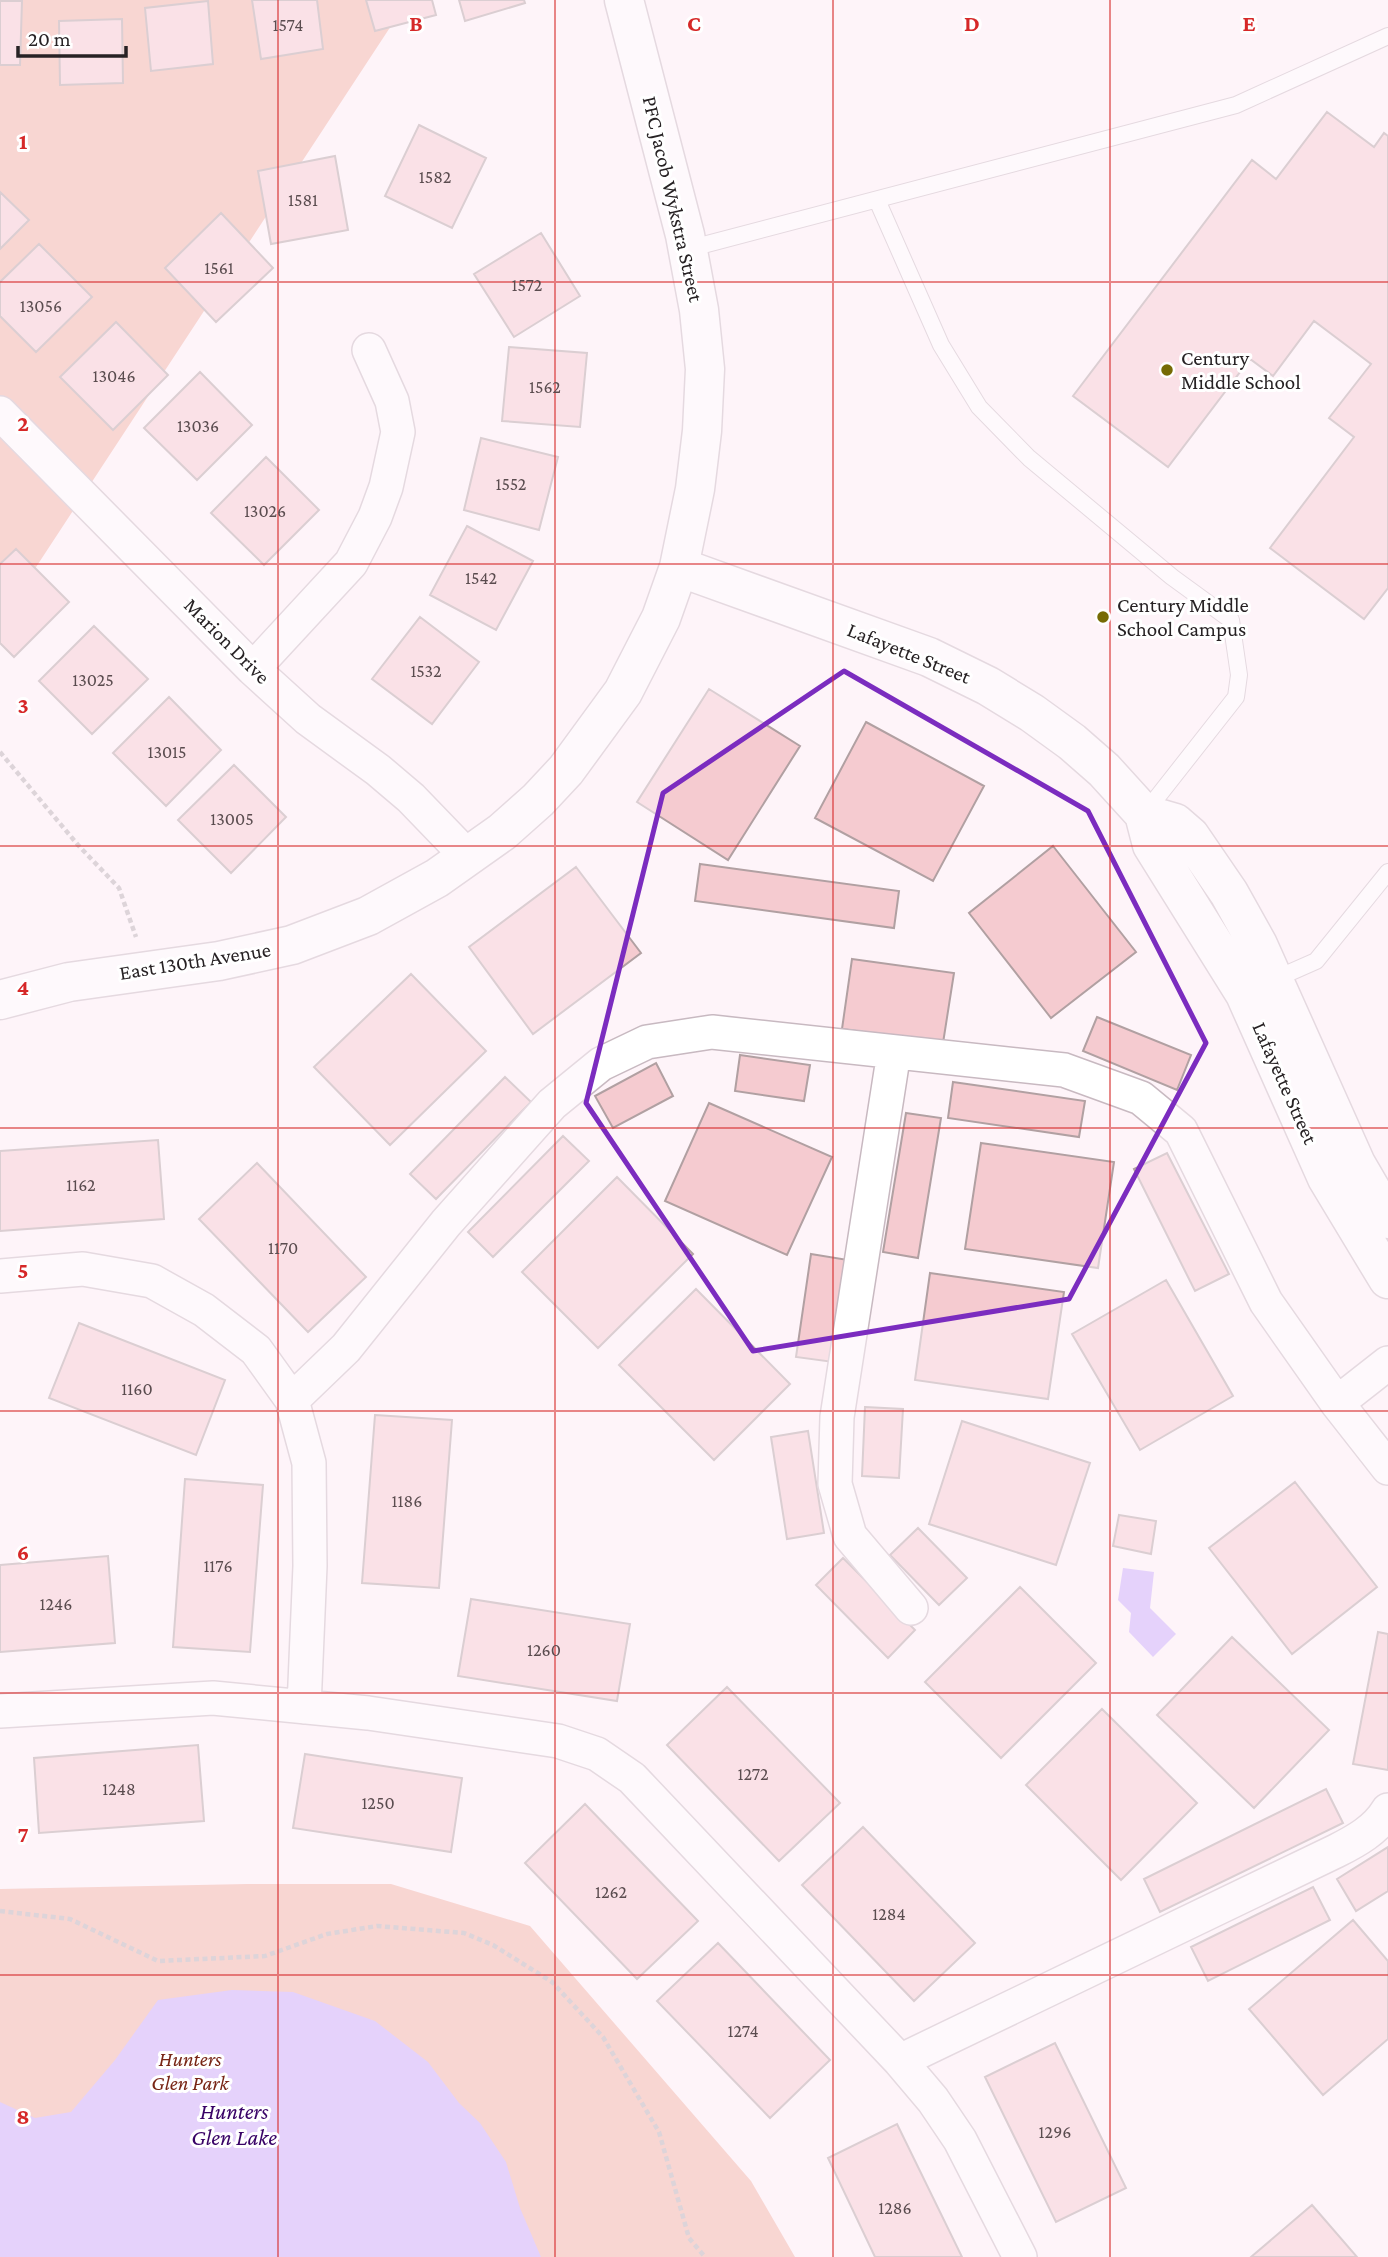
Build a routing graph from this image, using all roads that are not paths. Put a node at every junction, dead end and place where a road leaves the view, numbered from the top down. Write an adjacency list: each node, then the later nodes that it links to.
1 (624, 0): 4 (street, PFC Jacob Wykstra Street)
2 (1388, 36): 3 (lane)
3 (877, 200): 4 (lane); 9 (lane)
4 (688, 249): 7 (street, PFC Jacob Wykstra Street)
5 (369, 350): 8 (street)
6 (0, 413): 8 (street, Marion Drive)
7 (678, 567): 9 (street, Lafayette Street); 10 (street, East 130th Avenue)
8 (253, 669): 10 (street, Marion Drive)
9 (1144, 814): 12 (street, Lafayette Street); 17 (street, Lafayette Street)
10 (467, 856): 13 (street, East 130th Avenue)
11 (1388, 872): 12 (lane)
12 (1273, 980): 15 (street, Lafayette Street)
13 (0, 1000)
14 (894, 1052): 19 (street); 20 (street); 22 (street)
15 (1388, 1219)
16 (0, 1276): 19 (street)
17 (1388, 1279)
18 (1388, 1363): 20 (street)
19 (292, 1400): 23 (street)
20 (1337, 1403): 21 (street)
21 (1388, 1468)
22 (911, 1608)
23 (304, 1707): 24 (street); 26 (street)
24 (0, 1711)
25 (1388, 1810): 26 (street)
26 (900, 2062): 27 (street)
27 (1020, 2257)

